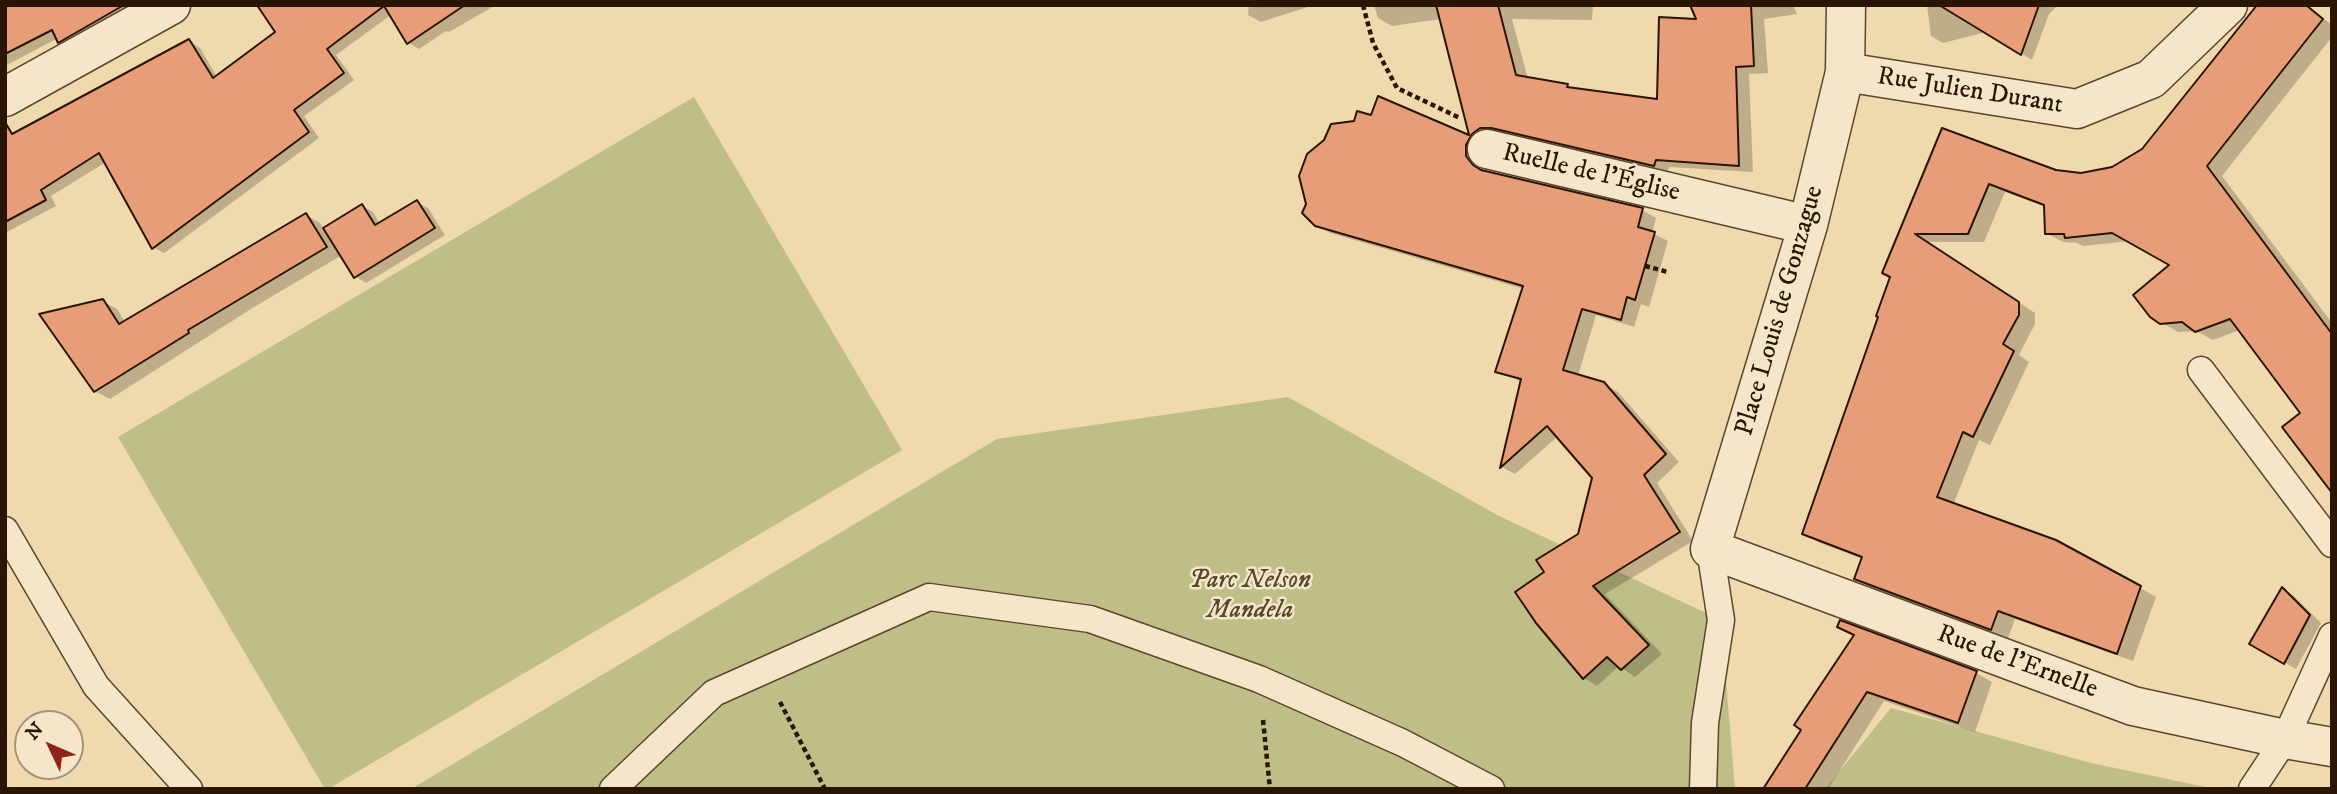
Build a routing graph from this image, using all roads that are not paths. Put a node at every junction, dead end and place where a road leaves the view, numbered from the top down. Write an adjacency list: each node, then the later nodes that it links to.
1 (171, 5): 5 (street)
2 (1846, 5): 4 (street, Place Louis de Gonzague)
3 (2228, 5): 4 (street, Rue Julien Durant)
4 (1845, 72): 7 (street, Place Louis de Gonzague)
5 (5, 97)
6 (1487, 149): 7 (street, Ruelle de l'Église)
7 (1808, 225): 11 (street, Place Louis de Gonzague)
8 (2201, 370): 10 (lane)
9 (5, 530): 15 (lane)
10 (2332, 544)
11 (1710, 549): 13 (street, Rue de l'Ernelle); 18 (lane)
12 (2332, 636): 13 (lane)
13 (2285, 740): 14 (street, Rue de l'Ernelle); 19 (lane)
14 (2332, 747)
15 (189, 789)
16 (613, 789): 17 (lane)
17 (1491, 789)
18 (1703, 789)
19 (2252, 789)

